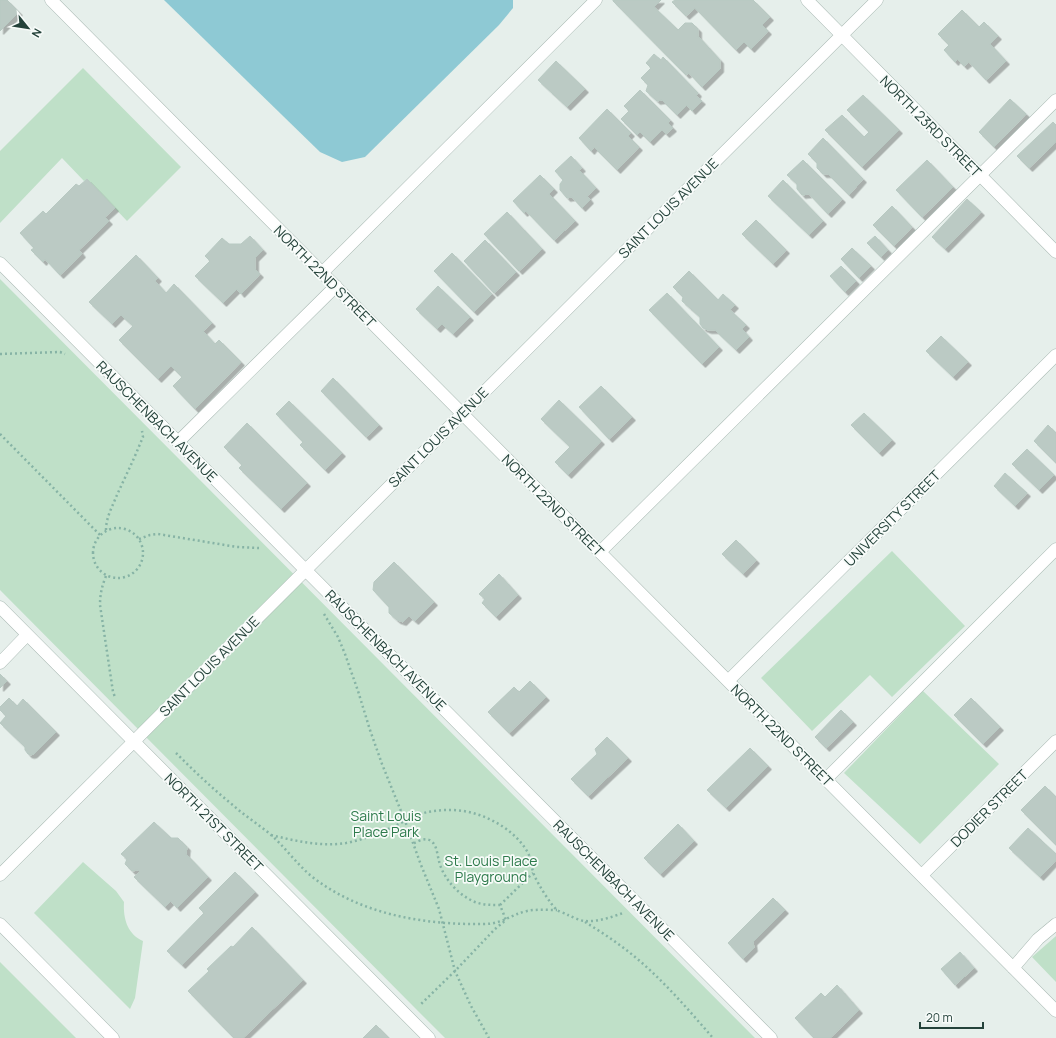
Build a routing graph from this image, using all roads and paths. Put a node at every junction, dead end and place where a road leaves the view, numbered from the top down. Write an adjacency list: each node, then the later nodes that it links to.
1 (51, 0): 10 (street, NORTH 22ND STREET)
2 (596, 0): 10 (street)
3 (807, 0): 5 (street, NORTH 23RD STREET)
4 (877, 0): 5 (street, SAINT LOUIS AVENUE)
5 (841, 36): 7 (street, NORTH 23RD STREET); 15 (street, SAINT LOUIS AVENUE)
6 (1056, 100): 7 (street)
7 (980, 175): 8 (street, NORTH 23RD STREET); 24 (street)
8 (1056, 252)
9 (0, 263): 18 (street, RAUSCHENBACH AVENUE)
10 (322, 273): 11 (street, NORTH 22ND STREET)
11 (336, 286): 15 (street, NORTH 22ND STREET); 18 (street)
12 (0, 354): 14 (path)
13 (1056, 355): 31 (street, UNIVERSITY STREET)
14 (70, 357)
15 (462, 414): 24 (street, NORTH 22ND STREET); 25 (street, SAINT LOUIS AVENUE)
16 (140, 428): 19 (path)
17 (0, 434): 20 (path)
18 (178, 442): 25 (street, RAUSCHENBACH AVENUE)
19 (106, 530): 20 (path); 21 (path)
20 (100, 535): 26 (path)
21 (139, 539): 22 (path); 26 (path)
22 (263, 549)
23 (1056, 549): 36 (street)
24 (600, 552): 31 (street, NORTH 22ND STREET)
25 (306, 570): 33 (street, SAINT LOUIS AVENUE); 59 (street, RAUSCHENBACH AVENUE)
26 (106, 576): 32 (path)
27 (0, 607): 29 (street, NORTH 21ST STREET)
28 (320, 609): 37 (path)
29 (28, 635): 30 (street); 33 (street, NORTH 21ST STREET)
30 (0, 662)
31 (728, 681): 36 (street, NORTH 22ND STREET)
32 (119, 702)
33 (133, 741): 41 (street, SAINT LOUIS AVENUE); 56 (street, NORTH 21ST STREET)
34 (1056, 741): 42 (street, DODIER STREET)
35 (176, 753): 38 (path)
36 (826, 779): 42 (street, NORTH 22ND STREET)
37 (405, 820): 38 (path); 39 (path); 40 (path)
38 (271, 835): 48 (path)
39 (414, 843): 43 (path); 48 (path)
40 (533, 873): 43 (path); 44 (path)
41 (0, 875)
42 (922, 875): 51 (street, NORTH 22ND STREET)
43 (500, 905): 46 (path)
44 (557, 910): 46 (path); 47 (path)
45 (628, 911): 47 (path)
46 (506, 920): 48 (path); 52 (path)
47 (584, 921): 58 (path)
48 (443, 922): 52 (path)
49 (0, 924): 55 (street)
50 (1056, 924): 51 (street)
51 (1013, 968): 54 (street, NORTH 22ND STREET)
52 (455, 971): 53 (path); 57 (path)
53 (416, 1009)
54 (1056, 1010)
55 (113, 1038)
56 (429, 1038)
57 (489, 1038)
58 (713, 1038)
59 (771, 1038)

